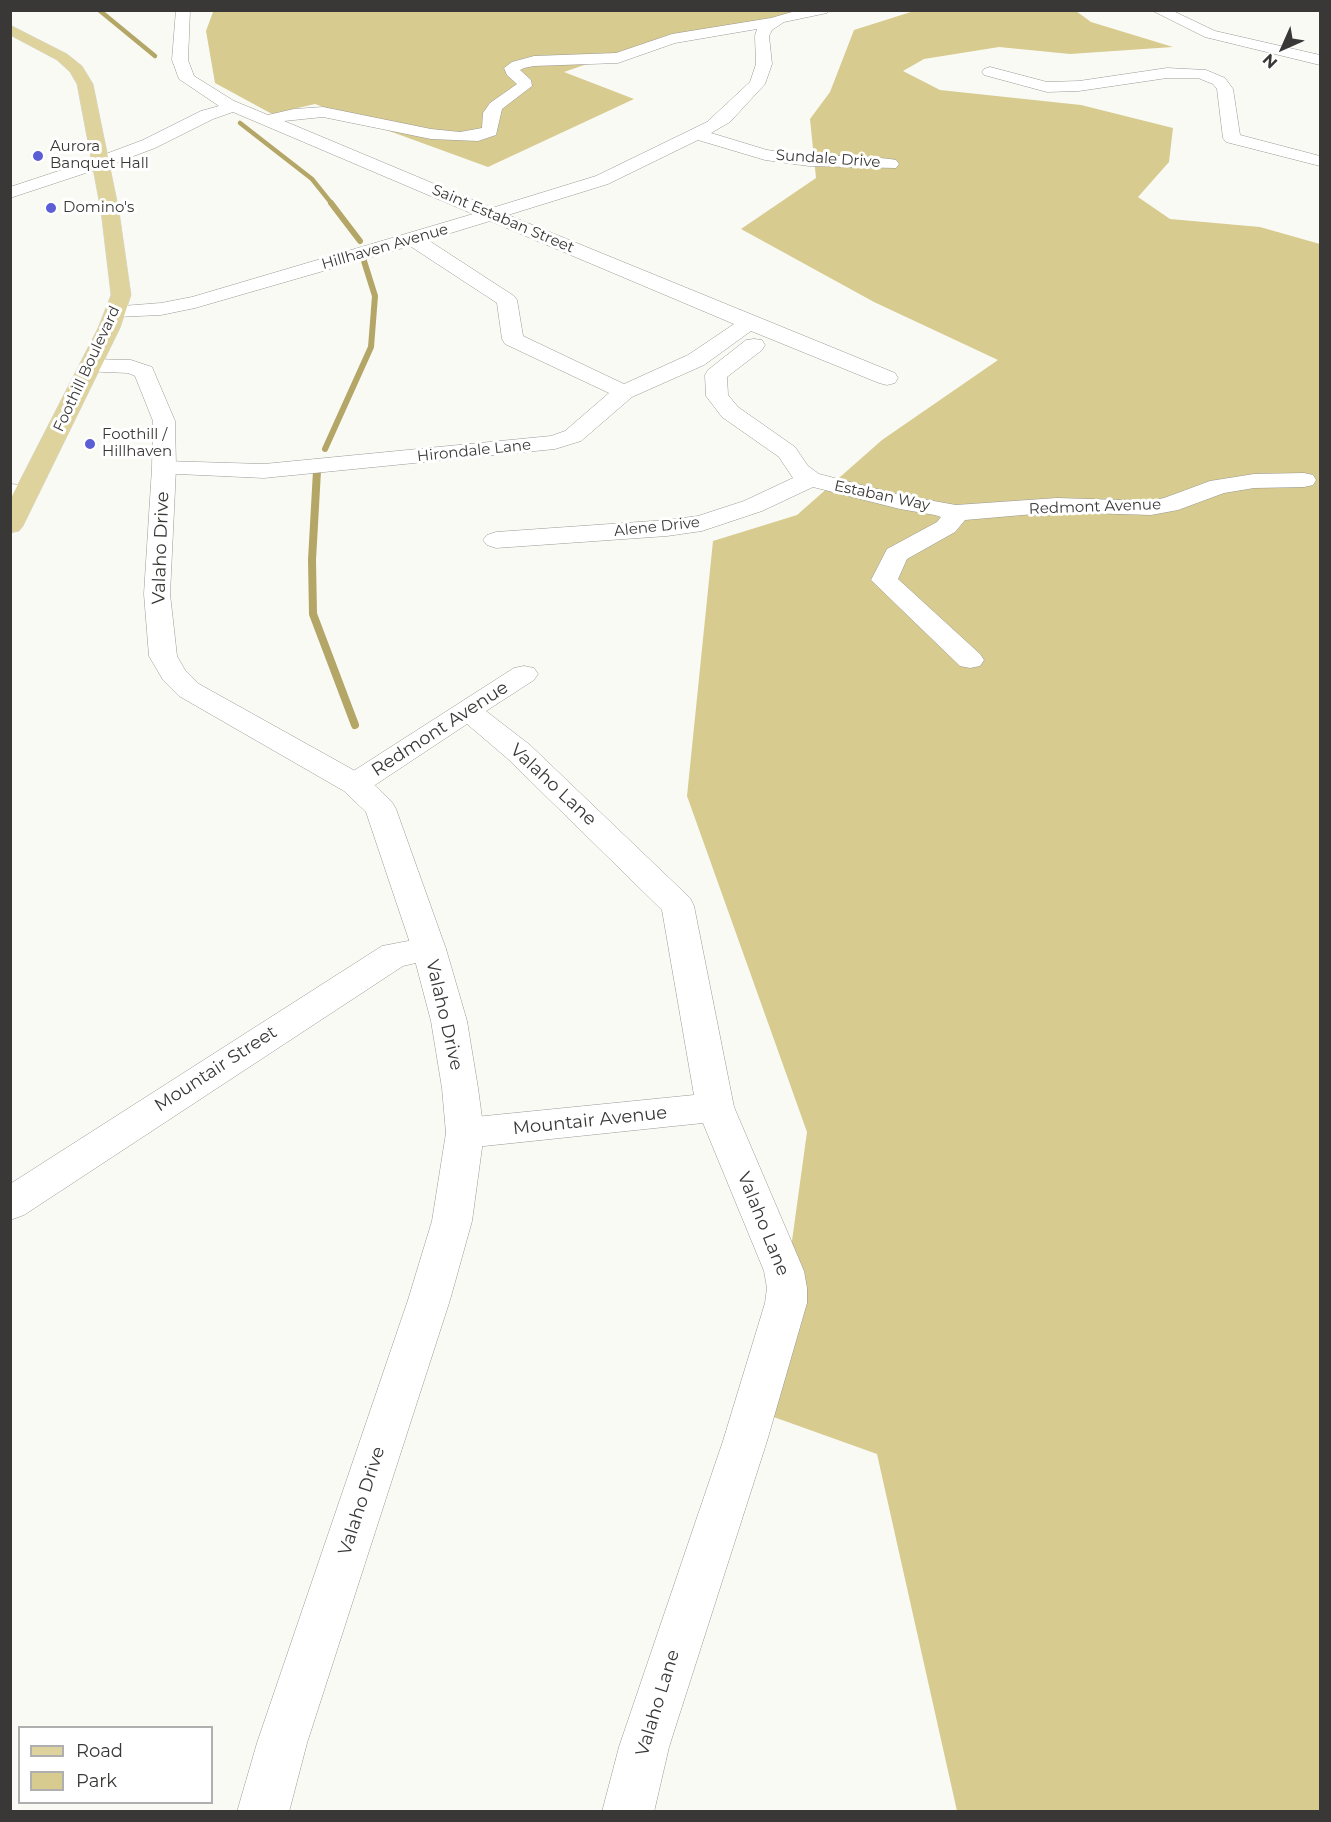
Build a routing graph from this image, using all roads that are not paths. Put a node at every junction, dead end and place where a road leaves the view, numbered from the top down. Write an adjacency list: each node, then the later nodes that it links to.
1 (183, 10): 8 (street, Saint Estaban Street)
2 (822, 10): 4 (street)
3 (1158, 10): 6 (street)
4 (772, 22): 9 (street); 10 (street, Hillhaven Avenue)
5 (10, 29): 12 (main road, Foothill Boulevard)
6 (1320, 60)
7 (990, 72): 11 (street)
8 (234, 106): 9 (street, Saint Estaban Street); 12 (street)
9 (267, 120): 15 (street, Saint Estaban Street)
10 (696, 134): 13 (street, Sundale Drive); 15 (street, Hillhaven Avenue)
11 (1320, 161)
12 (101, 162): 14 (street); 17 (main road, Foothill Boulevard)
13 (890, 164)
14 (10, 192)
15 (493, 215): 16 (street, Hillhaven Avenue); 18 (street, Saint Estaban Street)
16 (413, 239): 17 (street, Hillhaven Avenue); 22 (street)
17 (116, 312): 20 (main road, Foothill Boulevard)
18 (749, 323): 19 (street, Saint Estaban Street); 22 (street, Hirondale Lane)
19 (772, 331): 21 (street, Saint Estaban Street); 24 (street, Estaban Way)
20 (90, 366): 23 (street, Valaho Drive); 26 (main road, Foothill Boulevard)
21 (887, 378)
22 (624, 393): 23 (street, Hirondale Lane)
23 (164, 468): 33 (street, Valaho Drive)
24 (810, 479): 27 (street, Estaban Way); 29 (street, Alene Drive)
25 (1304, 480): 27 (street, Redmont Avenue)
26 (18, 491): 28 (main road, Foothill Boulevard)
27 (954, 513): 30 (street, Estaban Way)
28 (10, 526)
29 (496, 540)
30 (970, 660)
31 (525, 674): 32 (street, Redmont Avenue)
32 (468, 711): 33 (street, Redmont Avenue); 35 (street, Valaho Lane)
33 (355, 784): 34 (street, Valaho Drive)
34 (429, 950): 36 (street, Valaho Drive); 37 (street, Mountair Street)
35 (715, 1107): 36 (street, Mountair Avenue); 39 (street, Valaho Lane)
36 (465, 1133): 38 (street, Valaho Drive)
37 (10, 1204)
38 (263, 1812)
39 (628, 1812)

